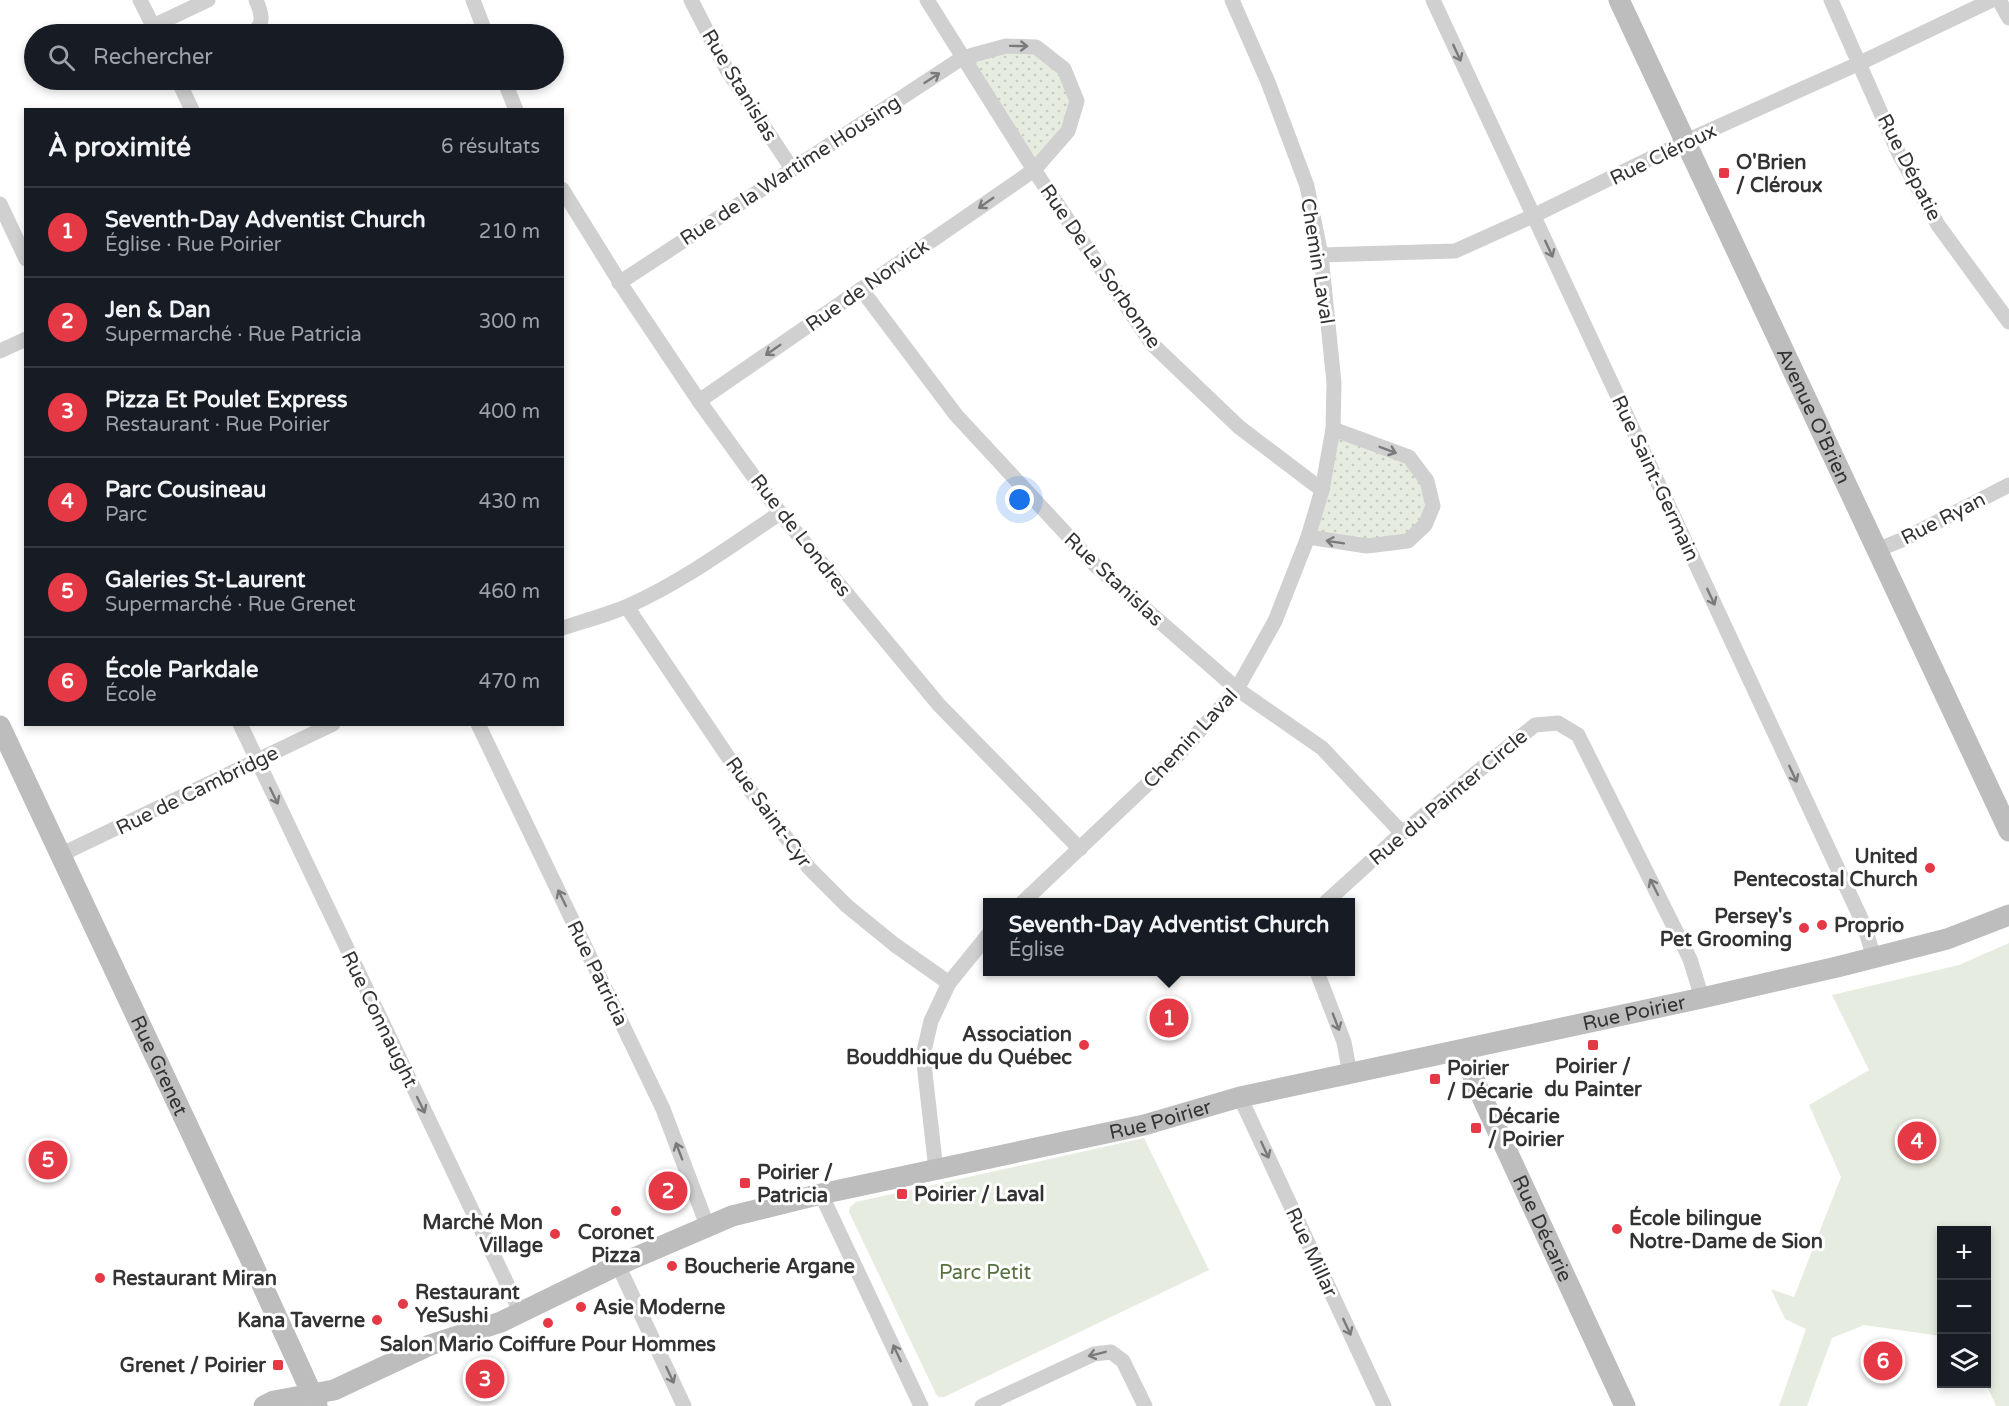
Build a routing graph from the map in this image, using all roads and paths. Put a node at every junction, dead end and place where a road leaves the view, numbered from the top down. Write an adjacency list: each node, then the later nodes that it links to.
1 (140, 0): 14 (street)
2 (208, 0): 15 (street)
3 (256, 0): 16 (street)
4 (473, 0): 17 (street)
5 (691, 0): 25 (street, Rue Stanislas)
6 (927, 0): 18 (street, Rue De La Sorbonne)
7 (1232, 0): 31 (street, Chemin Laval)
8 (1433, 0): 29 (street, Rue Saint-Germain, one-way to 29)
9 (1620, 0): 24 (street, Avenue O'Brien)
10 (1831, 0): 19 (street, Rue Dépatie)
11 (1992, 0): 19 (street, Rue Cléroux)
12 (1999, 0): 13 (street)
13 (2009, 18)
14 (152, 24)
15 (166, 24)
16 (261, 24)
17 (482, 24)
18 (962, 58): 25 (street, Rue de la Wartime Housing, one-way to 18); 26 (street, Rue De La Sorbonne); 26 (street, Rue De La Sorbonne, one-way to 26)
19 (1860, 63): 24 (street, Rue Cléroux); 34 (street, Rue Dépatie)
20 (183, 90): 22 (street)
21 (508, 90): 23 (street)
22 (191, 108)
23 (515, 108)
24 (1686, 141): 29 (street, Rue Cléroux); 43 (street, Avenue O'Brien)
25 (792, 169): 32 (street, Rue de la Wartime Housing)
26 (1034, 170): 33 (street, Rue de Norvick, one-way to 33); 40 (street, Rue De La Sorbonne)
27 (564, 192): 32 (street, Rue de Londres)
28 (0, 204): 30 (street)
29 (1533, 216): 31 (street, Rue Cléroux); 60 (street, Rue Saint-Germain, one-way to 60)
30 (24, 255)
31 (1321, 255): 38 (street, Chemin Laval)
32 (619, 283): 37 (street, Rue de Londres)
33 (861, 289): 37 (street, Rue de Norvick, one-way to 37); 46 (street, Rue Stanislas)
34 (2009, 322)
35 (24, 340): 36 (street)
36 (0, 351)
37 (699, 401): 41 (street, Rue de Londres)
38 (1334, 429): 40 (street, Chemin Laval); 42 (street, one-way to 42)
39 (2009, 485): 43 (street, Rue Ryan)
40 (1322, 490): 42 (street, Chemin Laval)
41 (780, 513): 44 (street); 54 (street, Rue de Londres)
42 (1308, 537): 46 (street, Chemin Laval)
43 (1877, 550): 52 (street, Avenue O'Brien)
44 (627, 607): 45 (street); 62 (street, Rue Saint-Cyr)
45 (564, 627)
46 (1237, 689): 53 (street, Rue Stanislas); 54 (street, Chemin Laval)
47 (0, 726): 55 (street, Rue Grenet)
48 (241, 726): 51 (street, Rue Connaught)
49 (329, 726): 51 (street, Rue de Cambridge)
50 (479, 726): 69 (street, Rue Patricia, one-way to 50)
51 (257, 761): 55 (street, Rue de Cambridge); 71 (street, Rue Connaught, one-way to 71)
52 (2009, 831)
53 (1402, 833): 57 (street, Rue du Painter Circle); 63 (street, Rue du Painter Circle, one-way to 53)
54 (1080, 849): 56 (street, Chemin Laval)
55 (60, 855): 72 (street, Rue Grenet)
56 (1028, 898)
57 (1331, 898)
58 (2009, 915): 60 (street, Rue Poirier)
59 (983, 940): 62 (street)
60 (1874, 958): 63 (street, Rue Poirier)
61 (1319, 976): 65 (street, one-way to 65)
62 (949, 983): 67 (street)
63 (1702, 998): 64 (street, Rue Poirier)
64 (1464, 1050): 65 (street, Rue Poirier); 79 (street, Rue Décarie)
65 (1350, 1074): 66 (street, Rue Poirier)
66 (1240, 1097): 67 (street, Rue Poirier); 78 (street, Rue Millar, one-way to 78)
67 (936, 1170): 68 (street, Rue Poirier)
68 (821, 1194): 69 (street, Rue Poirier); 75 (street, one-way to 68)
69 (707, 1226): 70 (street, Rue Poirier)
70 (618, 1265): 71 (street, Rue Poirier); 74 (street, one-way to 74)
71 (521, 1313): 72 (street, Rue Poirier)
72 (315, 1402): 73 (street, Rue Poirier)
73 (264, 1406)
74 (684, 1406)
75 (921, 1406)
76 (982, 1406): 77 (street, one-way to 76)
77 (1145, 1406)
78 (1384, 1406)
79 (1625, 1406)

